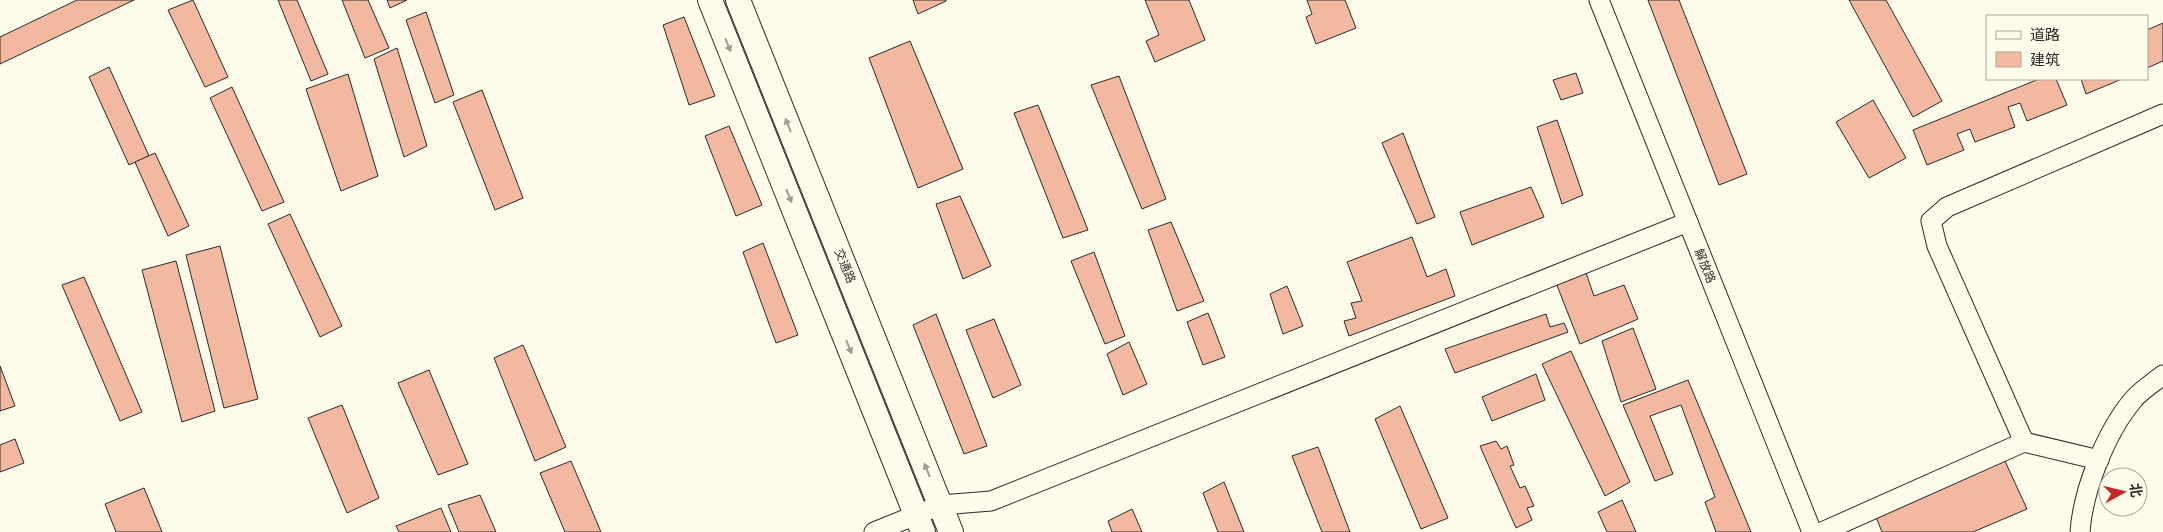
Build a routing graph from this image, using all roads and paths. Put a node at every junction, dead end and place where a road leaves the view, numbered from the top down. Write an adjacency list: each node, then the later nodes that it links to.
1 (710, 0): 10 (main road, one-way to 10)
2 (738, 0): 9 (main road, 交通路, one-way to 2)
3 (1599, 0): 5 (street, 解放路)
4 (2163, 114): 7 (street)
5 (1688, 222): 9 (street); 13 (street, 解放路)
6 (2163, 375): 8 (street)
7 (2024, 442): 8 (street); 14 (street)
8 (2099, 460): 15 (street)
9 (941, 505): 10 (street); 12 (main road, 交通路)
10 (919, 524): 11 (street)
11 (874, 532)
12 (951, 532)
13 (1812, 532)
14 (1822, 532)
15 (2080, 532)

